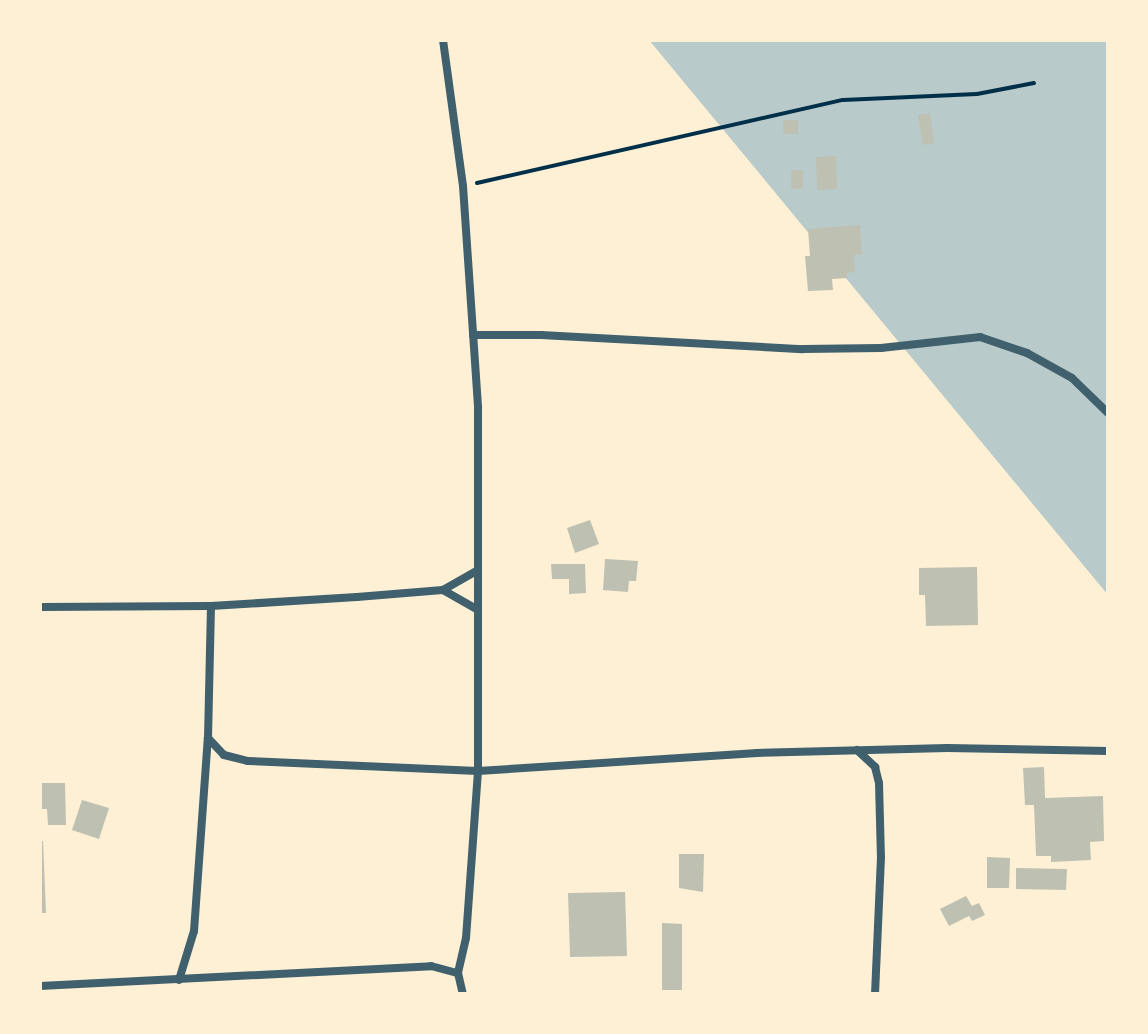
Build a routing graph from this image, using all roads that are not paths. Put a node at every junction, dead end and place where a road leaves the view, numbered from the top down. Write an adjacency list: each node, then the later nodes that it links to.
1 (443, 40): 2 (street)
2 (473, 335): 3 (street); 4 (street)
3 (1108, 413)
4 (478, 570): 5 (street); 8 (street)
5 (443, 590): 6 (street); 8 (street)
6 (211, 606): 7 (street); 9 (street)
7 (40, 607)
8 (478, 610): 12 (street)
9 (208, 738): 12 (street); 14 (street)
10 (856, 750): 11 (street); 12 (street); 17 (street)
11 (1108, 751)
12 (478, 771): 13 (street)
13 (458, 973): 14 (street); 16 (street)
14 (179, 980): 15 (street)
15 (40, 986)
16 (463, 994)
17 (875, 994)

